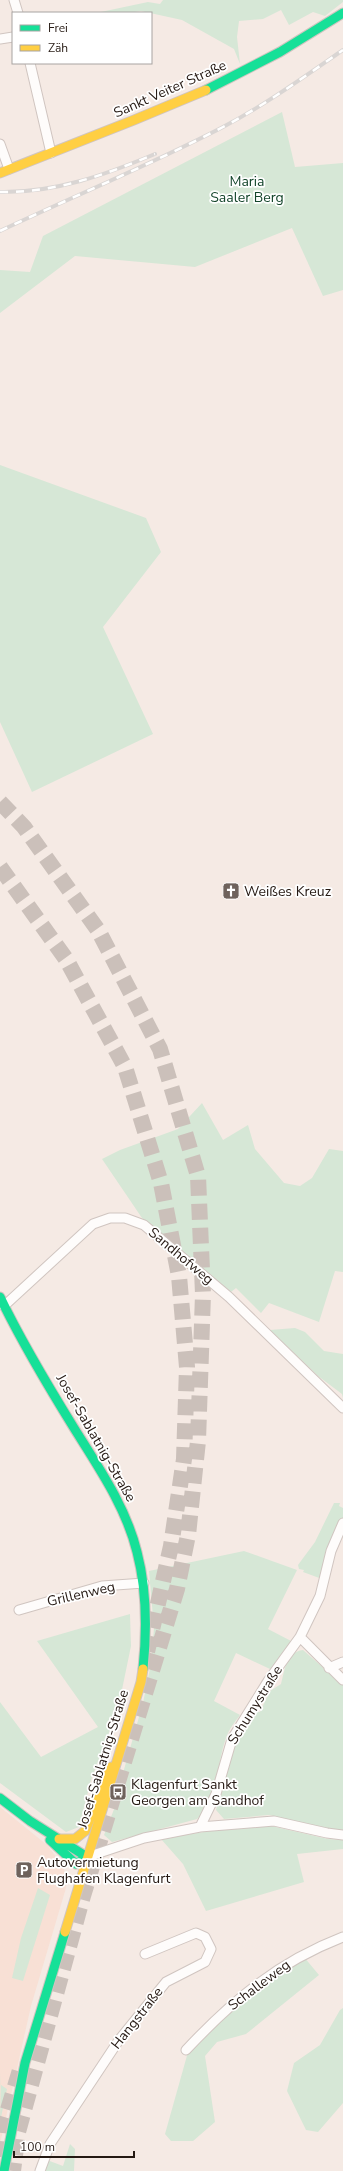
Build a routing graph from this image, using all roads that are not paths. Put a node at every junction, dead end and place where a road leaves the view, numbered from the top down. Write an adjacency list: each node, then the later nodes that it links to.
1 (14, 0): 2 (street)
2 (18, 12)
3 (343, 13): 8 (main road, Sankt Veiter Straße)
4 (12, 37): 5 (street)
5 (0, 39)
6 (30, 64): 8 (street)
7 (0, 144): 9 (street)
8 (51, 153): 9 (main road, Sankt Veiter Straße)
9 (9, 170): 10 (main road, Sankt Veiter Straße)
10 (0, 173)
11 (0, 1297): 12 (main road, Josef-Sablatnig-Straße)
12 (4, 1306): 13 (street, Sandhofweg); 15 (main road, Josef-Sablatnig-Straße)
13 (343, 1408)
14 (343, 1523): 17 (street, Schumystraße)
15 (144, 1583): 16 (street, Grillenweg); 21 (main road, Josef-Sablatnig-Straße)
16 (18, 1610)
17 (300, 1637): 19 (street); 24 (street, Schumystraße)
18 (343, 1662): 19 (street)
19 (329, 1668): 20 (street)
20 (343, 1680)
21 (120, 1753): 26 (main road); 27 (main road, Josef-Sablatnig-Straße)
22 (0, 1798): 23 (main road)
23 (30, 1821): 26 (main road); 27 (main road)
24 (200, 1827): 25 (street); 27 (street)
25 (343, 1835)
26 (59, 1839): 27 (main road)
27 (87, 1857): 31 (main road, Josef-Sablatnig-Straße)
28 (343, 1937): 30 (street, Schalleweg)
29 (144, 1954): 32 (street, Hangstraße)
30 (186, 2050)
31 (4, 2171)
32 (40, 2171)

